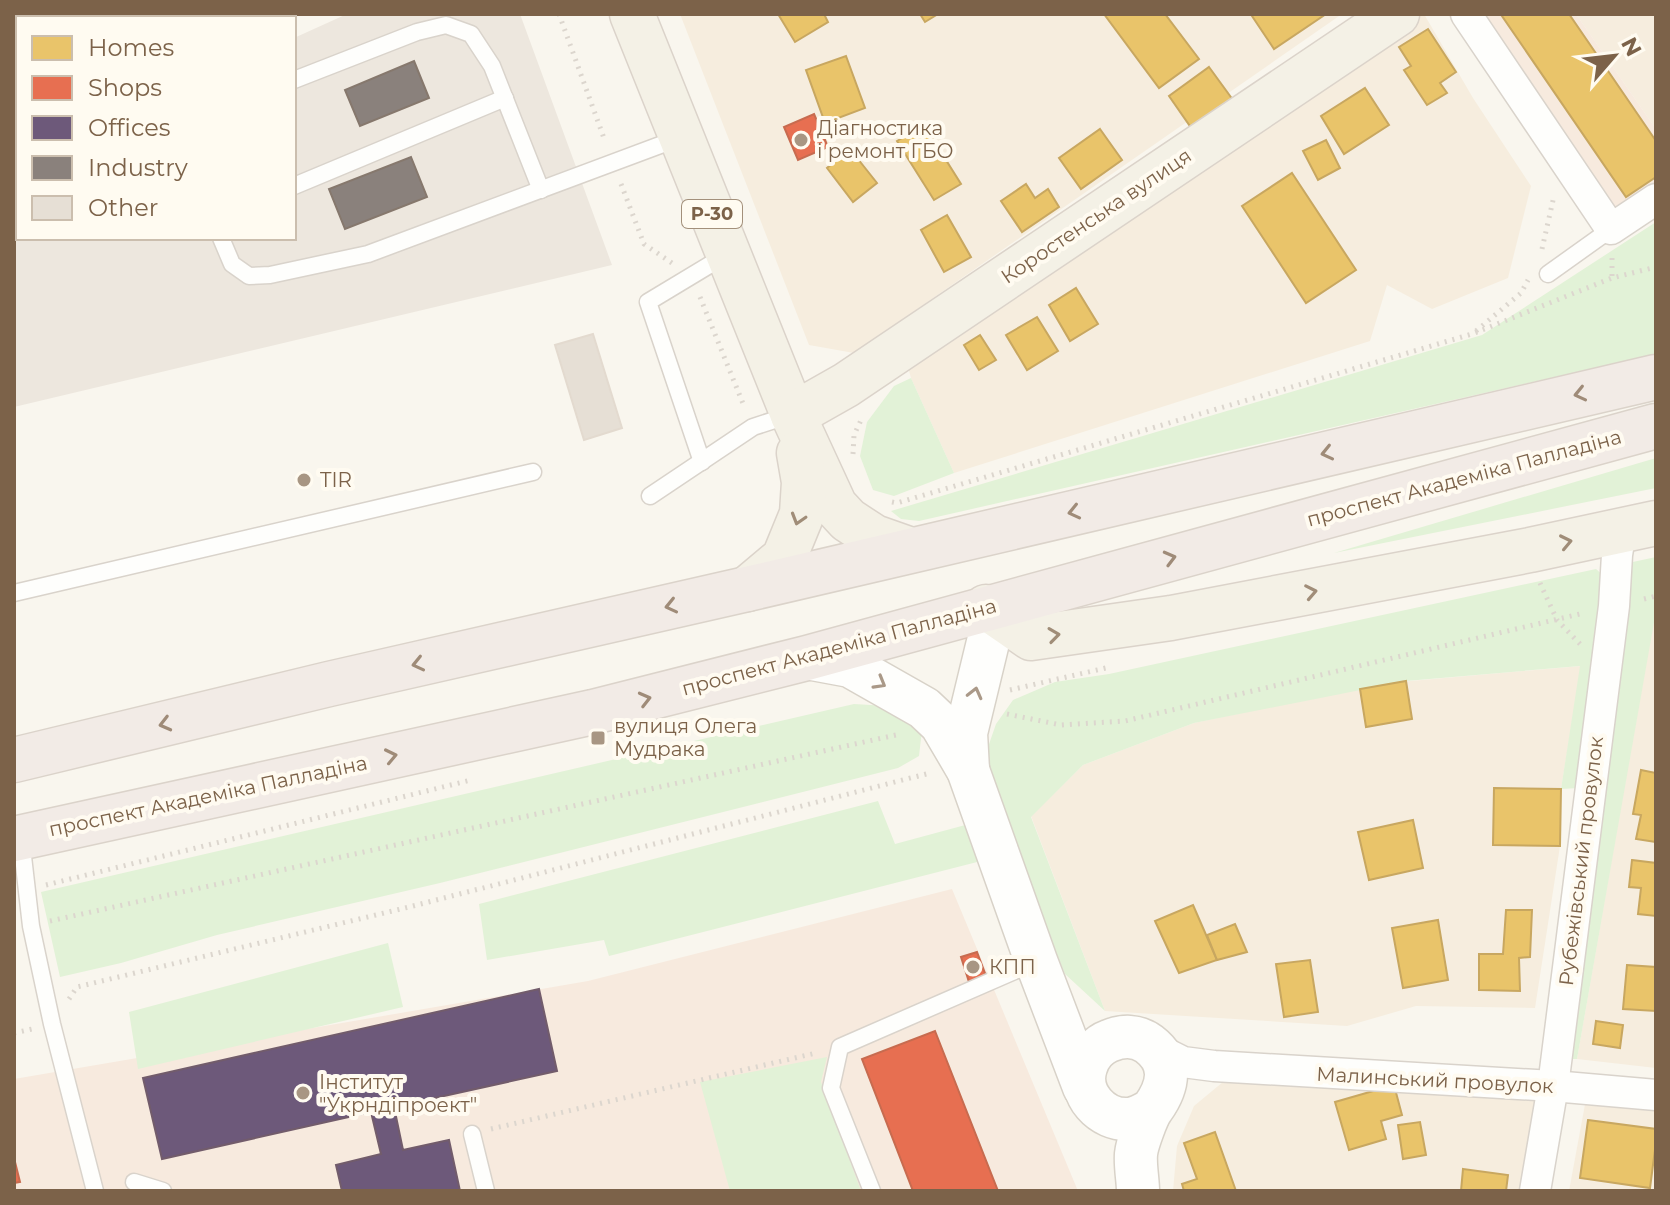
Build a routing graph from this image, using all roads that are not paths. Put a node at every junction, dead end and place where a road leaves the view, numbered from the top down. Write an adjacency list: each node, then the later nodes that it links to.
1 (1397, 14): 15 (main road, Коростенська вулиця)
2 (1466, 14): 10 (street)
3 (639, 17): 6 (main road, Р-30)
4 (296, 79): 5 (lane)
5 (505, 98): 7 (lane); 8 (lane)
6 (681, 138): 8 (lane); 12 (main road, Р-30)
7 (296, 185)
8 (541, 190): 11 (lane)
9 (1656, 199): 10 (street)
10 (1611, 229): 13 (lane)
11 (222, 240)
12 (728, 254): 15 (main road, Р-30); 17 (lane)
13 (1540, 271)
14 (1656, 377): 21 (highway, one-way to 21)
15 (793, 415): 17 (lane); 21 (main road, Р-30); 22 (main road, Р-30, one-way to 22)
16 (1656, 426): 24 (highway, проспект Академіка Палладіна, one-way to 16)
17 (702, 462): 19 (lane)
18 (533, 472): 23 (lane)
19 (650, 496)
20 (1639, 526): 24 (main road, one-way to 20); 33 (street, Рубежівський провулок)
21 (911, 550): 22 (highway)
22 (747, 589): 26 (highway, one-way to 26)
23 (14, 593)
24 (986, 607): 25 (highway, проспект Академіка Палладіна); 27 (street, one-way to 24)
25 (807, 658): 27 (street, one-way to 27); 28 (highway, проспект Академіка Палладіна, one-way to 25)
26 (14, 760)
27 (968, 770): 29 (street)
28 (17, 838): 39 (lane)
29 (1036, 961): 30 (street); 42 (lane)
30 (1052, 1001): 31 (street); 34 (street)
31 (1137, 1042): 32 (street, Малинський провулок); 34 (street); 36 (street)
32 (1214, 1066): 33 (street, Малинський провулок); 36 (street)
33 (1553, 1086): 35 (street, Малинський провулок); 45 (street, Рубежівський провулок)
34 (1088, 1094): 36 (street); 43 (street)
35 (1656, 1095)
36 (1155, 1106): 44 (street)
37 (472, 1134): 41 (lane)
38 (134, 1182): 40 (lane)
39 (95, 1191)
40 (163, 1191)
41 (486, 1191)
42 (872, 1191)
43 (1130, 1191)
44 (1138, 1191)
45 (1535, 1191)

